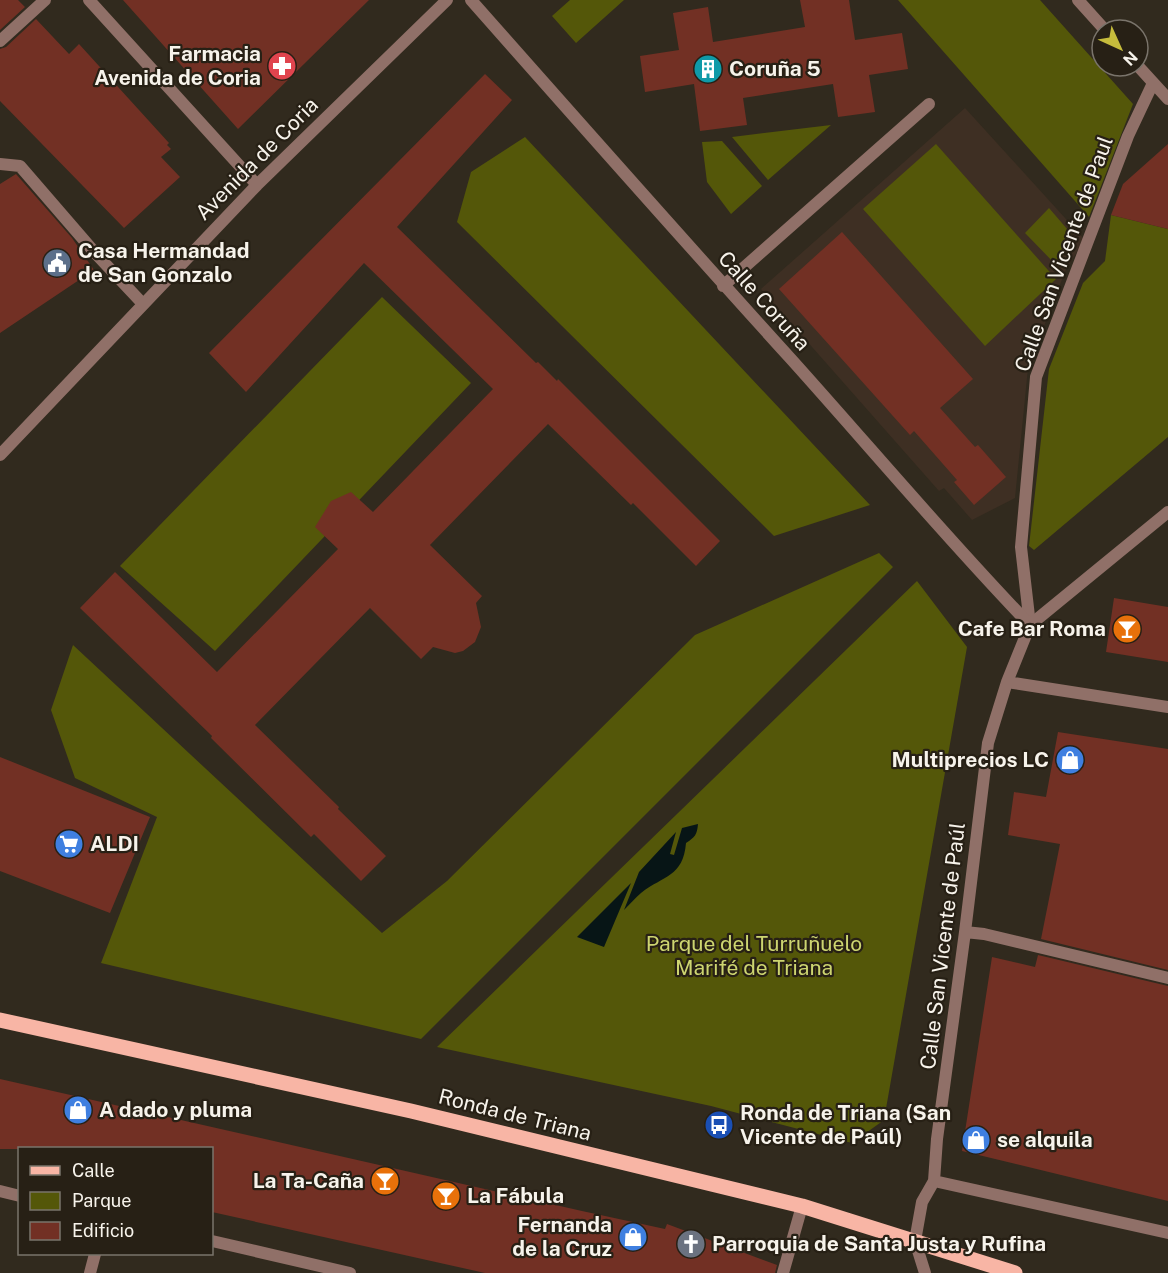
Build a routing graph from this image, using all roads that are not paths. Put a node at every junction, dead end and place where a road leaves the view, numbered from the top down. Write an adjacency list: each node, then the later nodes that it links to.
1 (45, 0): 7 (street)
2 (89, 0): 13 (street)
3 (447, 0): 13 (street, Avenida de Coria)
4 (471, 0): 14 (street, Calle Coruña)
5 (1078, 0): 6 (street)
6 (1094, 18)
7 (0, 41)
8 (1149, 78): 9 (street)
9 (1153, 83): 10 (street); 18 (street, Calle San Vicente de Paul)
10 (1168, 99)
11 (929, 104): 14 (street)
12 (0, 164): 15 (street)
13 (257, 185): 15 (street, Avenida de Coria)
14 (723, 286): 18 (street, Calle Coruña)
15 (143, 304): 16 (street, Avenida de Coria)
16 (0, 455)
17 (1168, 512): 18 (street)
18 (1030, 625): 19 (street, Calle San Vicente de Paúl)
19 (1007, 682): 20 (street); 21 (street, Calle San Vicente de Paúl)
20 (1168, 707)
21 (965, 932): 22 (street); 24 (street, Calle San Vicente de Paúl)
22 (1168, 978)
23 (0, 1020): 27 (main road, Ronda de Triana)
24 (934, 1182): 28 (street); 30 (street, Calle San Vicente de Paúl)
25 (0, 1191): 26 (street)
26 (18, 1196)
27 (802, 1206): 30 (main road, Ronda de Triana); 34 (street)
28 (1168, 1233)
29 (213, 1240): 33 (street)
30 (915, 1241): 35 (street, Calle San Vicente de Paúl); 36 (main road, Ronda de Triana)
31 (95, 1255): 32 (street)
32 (90, 1273)
33 (350, 1273)
34 (783, 1273)
35 (925, 1273)
36 (1015, 1273)

